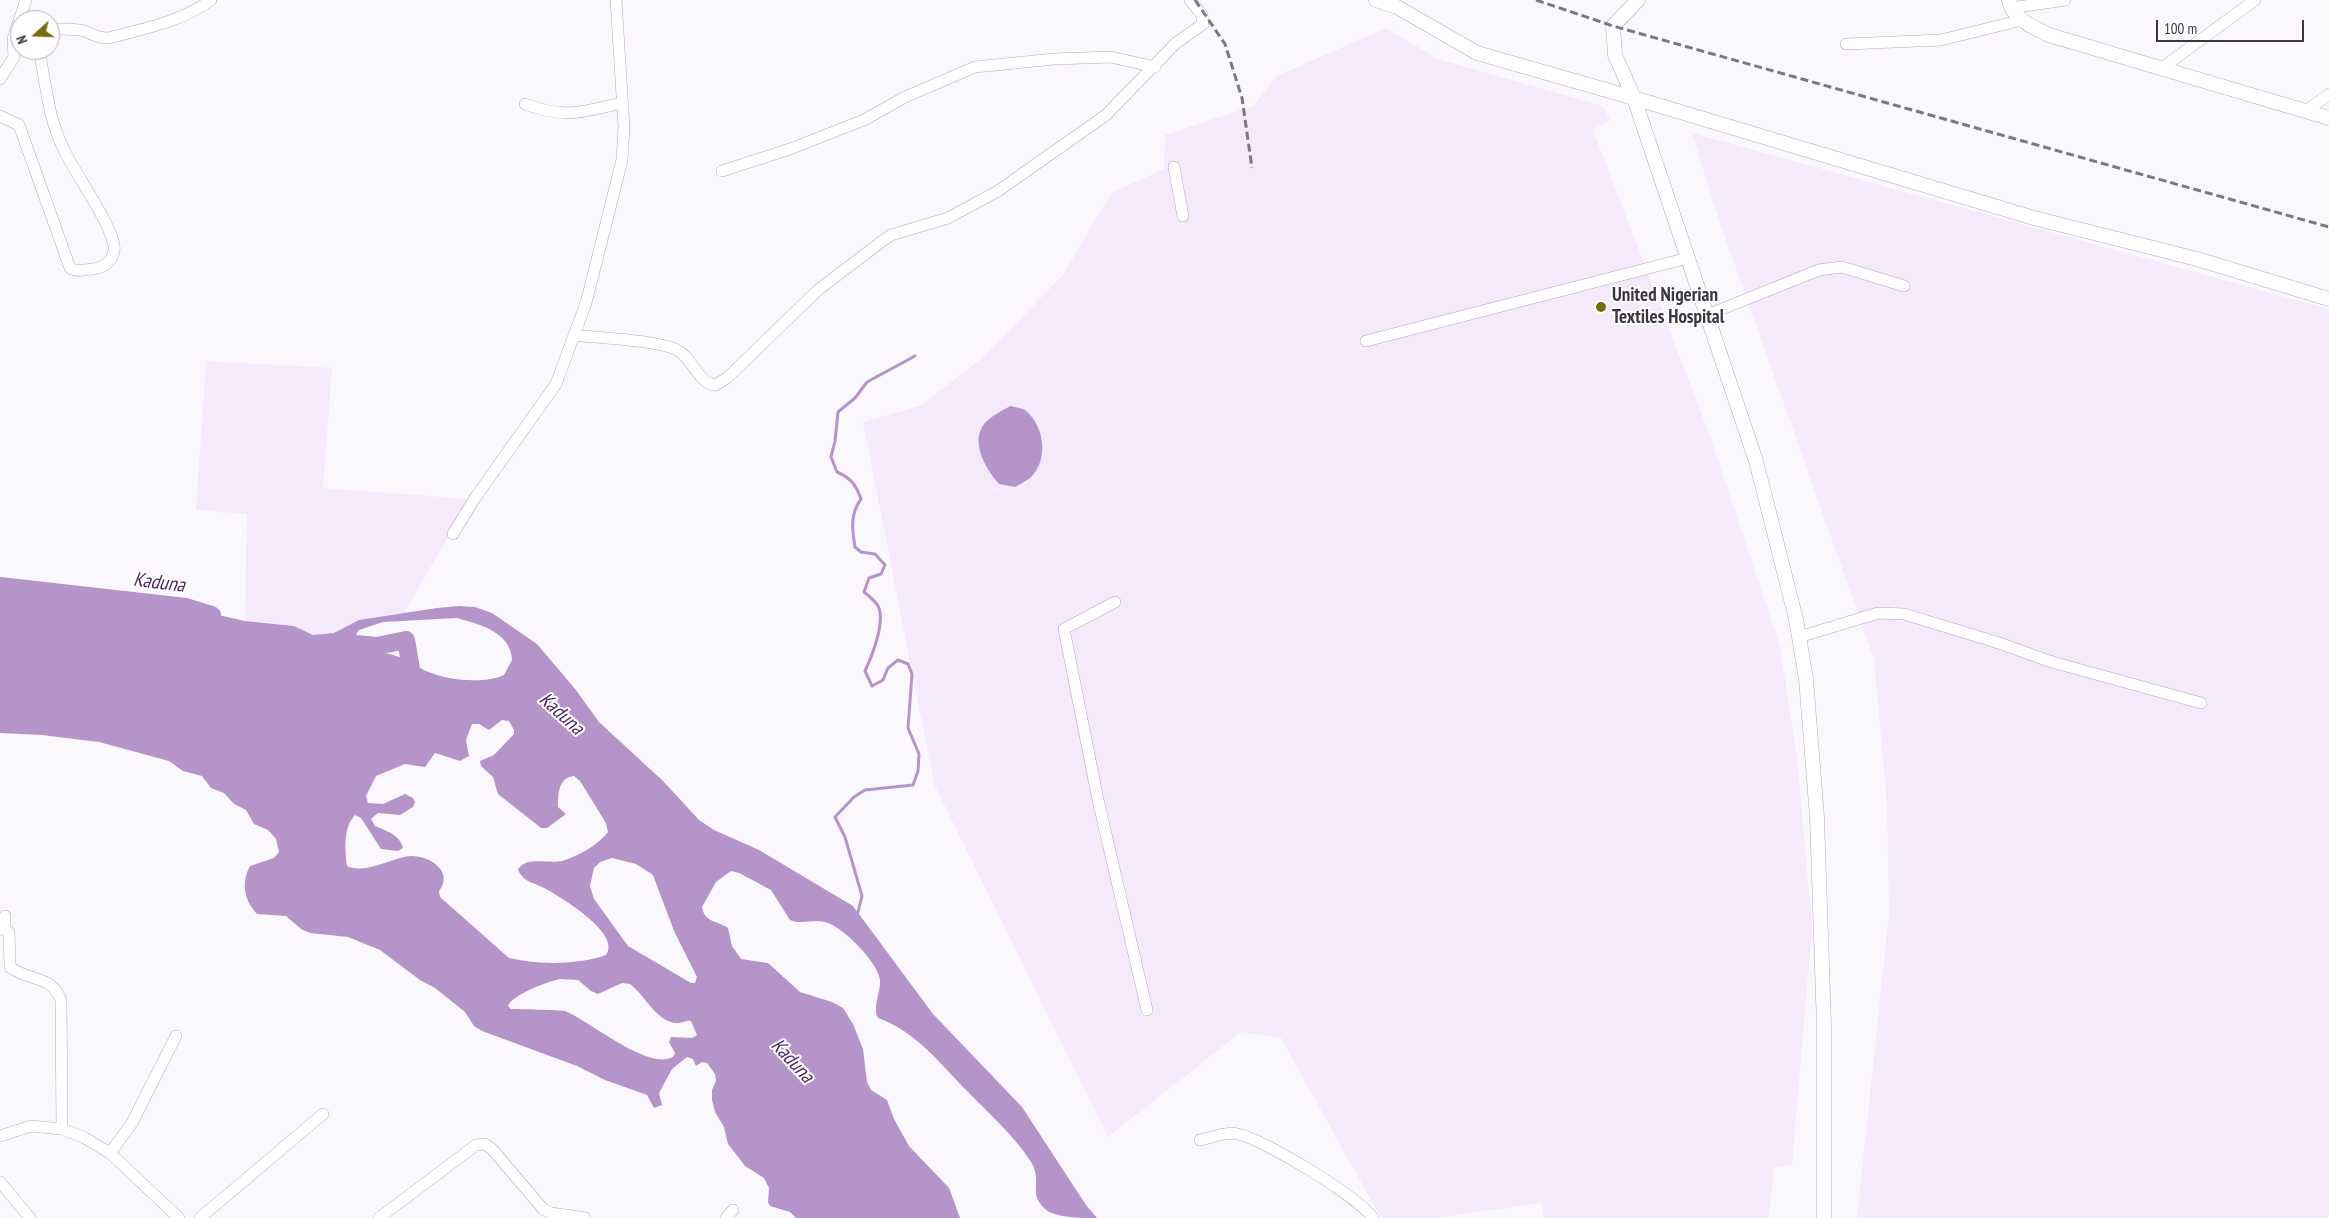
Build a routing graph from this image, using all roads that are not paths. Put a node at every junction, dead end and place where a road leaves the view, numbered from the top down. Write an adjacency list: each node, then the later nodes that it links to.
1 (211, 0): 10 (street)
2 (616, 0): 19 (street)
3 (1190, 0): 14 (street)
4 (1376, 0): 18 (street)
5 (1638, 0): 18 (street)
6 (2065, 0): 8 (street)
7 (2255, 0): 15 (street)
8 (2010, 4): 9 (street)
9 (2022, 20): 11 (street); 15 (street)
10 (60, 29)
11 (1846, 44)
12 (12, 60): 16 (street)
13 (41, 60): 22 (street)
14 (1155, 67): 25 (street); 31 (street)
15 (2162, 68): 21 (street)
16 (0, 78)
17 (2329, 94): 21 (street)
18 (1634, 98): 27 (street); 29 (street)
19 (622, 103): 20 (street); 31 (street)
20 (525, 104)
21 (2305, 112): 23 (street)
22 (0, 116)
23 (2329, 118)
24 (1174, 167): 26 (street)
25 (722, 171)
26 (1183, 216)
27 (1688, 258): 30 (street); 32 (street)
28 (1904, 286): 30 (street)
29 (2329, 299)
30 (1706, 315): 35 (street)
31 (574, 335): 33 (street)
32 (1366, 341)
33 (453, 534)
34 (1114, 602): 39 (street)
35 (1799, 637): 36 (street); 54 (street)
36 (2201, 703)
37 (5, 916): 38 (street)
38 (5, 969): 42 (street)
39 (1147, 1010)
40 (176, 1036): 45 (street)
41 (323, 1114): 50 (street)
42 (62, 1129): 43 (street); 45 (street)
43 (0, 1136)
44 (1200, 1140): 53 (street)
45 (110, 1153): 49 (street)
46 (0, 1182): 48 (street)
47 (548, 1216): 51 (street); 52 (street)
48 (30, 1218)
49 (179, 1218)
50 (200, 1218)
51 (379, 1218)
52 (585, 1218)
53 (1373, 1218)
54 (1824, 1218)

